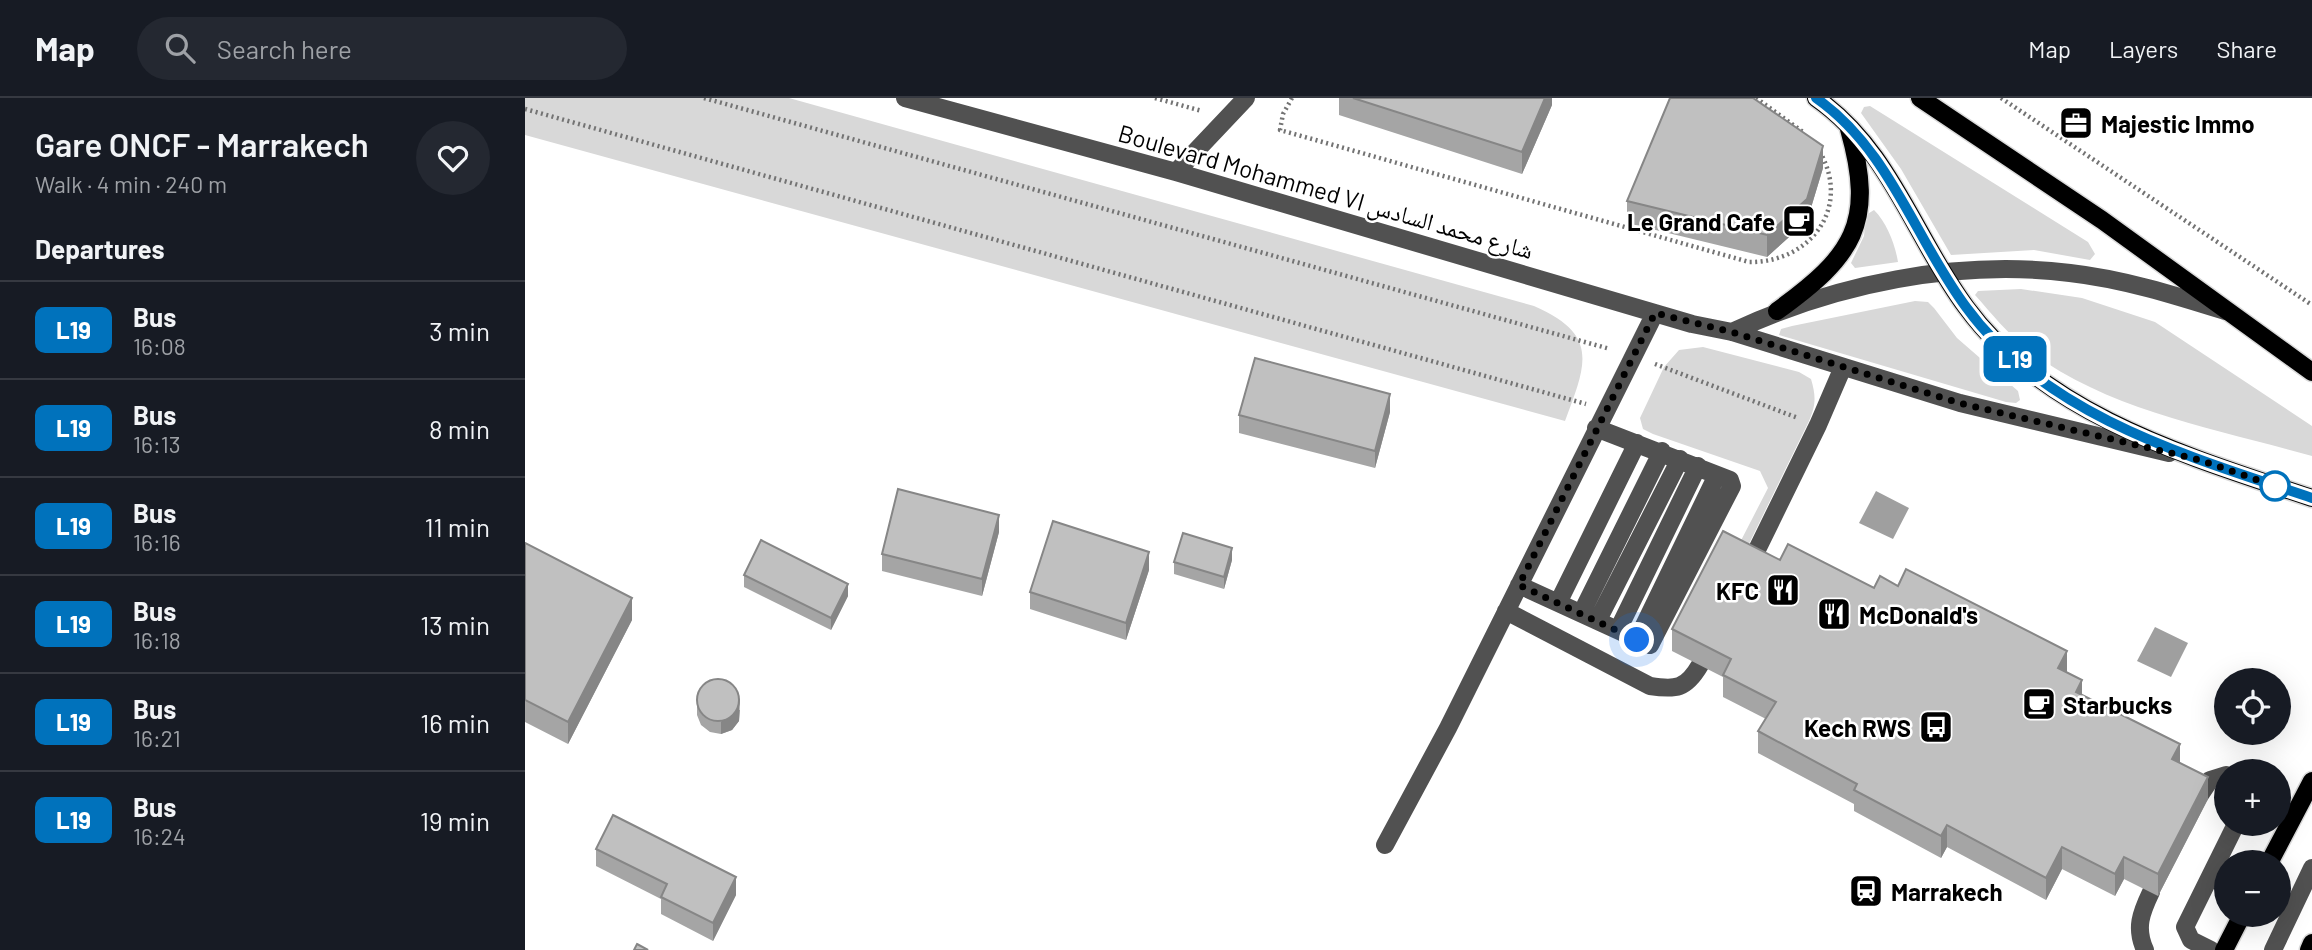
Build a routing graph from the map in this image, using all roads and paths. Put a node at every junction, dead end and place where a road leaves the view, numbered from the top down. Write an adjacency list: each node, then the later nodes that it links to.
1 (704, 98): 22 (path)
2 (905, 98): 15 (street, Boulevard Mohammed VI شارع محمد السادس)
3 (1155, 98): 10 (path)
4 (1246, 98): 15 (street)
5 (1292, 98): 14 (path)
6 (1756, 98): 13 (path)
7 (1816, 98): 12 (main road)
8 (1920, 98): 20 (main road)
9 (2001, 98): 17 (path)
10 (1212, 105)
11 (525, 109): 25 (path)
12 (1847, 122): 16 (main road); 18 (main road)
13 (1807, 135)
14 (1818, 148)
15 (1176, 172): 19 (street, Boulevard Mohammed VI شارع محمد السادس)
16 (1944, 274): 18 (street); 20 (street); 31 (main road)
17 (2312, 305)
18 (1777, 311): 21 (street)
19 (1655, 313): 21 (street, Boulevard Mohammed VI شارع محمد السادس); 22 (street)
20 (2235, 314): 23 (main road)
21 (1732, 332): 24 (street, Boulevard Mohammed VI شارع محمد السادس)
22 (1633, 355): 25 (street); 26 (path)
23 (2309, 366)
24 (1843, 367): 26 (street); 31 (street, Boulevard Mohammed VI شارع محمد السادس)
25 (1605, 411): 27 (street)
26 (1818, 425): 34 (street)
27 (1596, 428): 28 (street); 35 (street)
28 (1637, 443): 29 (street); 36 (street)
29 (1662, 451): 30 (street); 38 (street)
30 (1680, 458): 32 (street); 38 (street)
31 (2200, 460): 33 (main road, Boulevard Mohammed VI شارع محمد السادس)
32 (1698, 466): 39 (street); 39 (street)
33 (2312, 498)
34 (1749, 566)
35 (1519, 585): 36 (street); 37 (street)
36 (1559, 601): 38 (street)
37 (1506, 611): 40 (street); 45 (street)
38 (1590, 616): 39 (street)
39 (1618, 630)
40 (1700, 665)
41 (2214, 779): 43 (street)
42 (2312, 781): 46 (main road)
43 (2200, 794)
44 (2230, 836): 52 (street)
45 (1385, 845)
46 (2276, 850)
47 (2312, 869): 54 (street)
48 (2151, 892): 51 (street)
49 (2236, 927): 53 (main road)
50 (2312, 943): 55 (main road)
51 (2145, 950)
52 (2211, 950)
53 (2224, 950)
54 (2273, 950)
55 (2309, 950)

